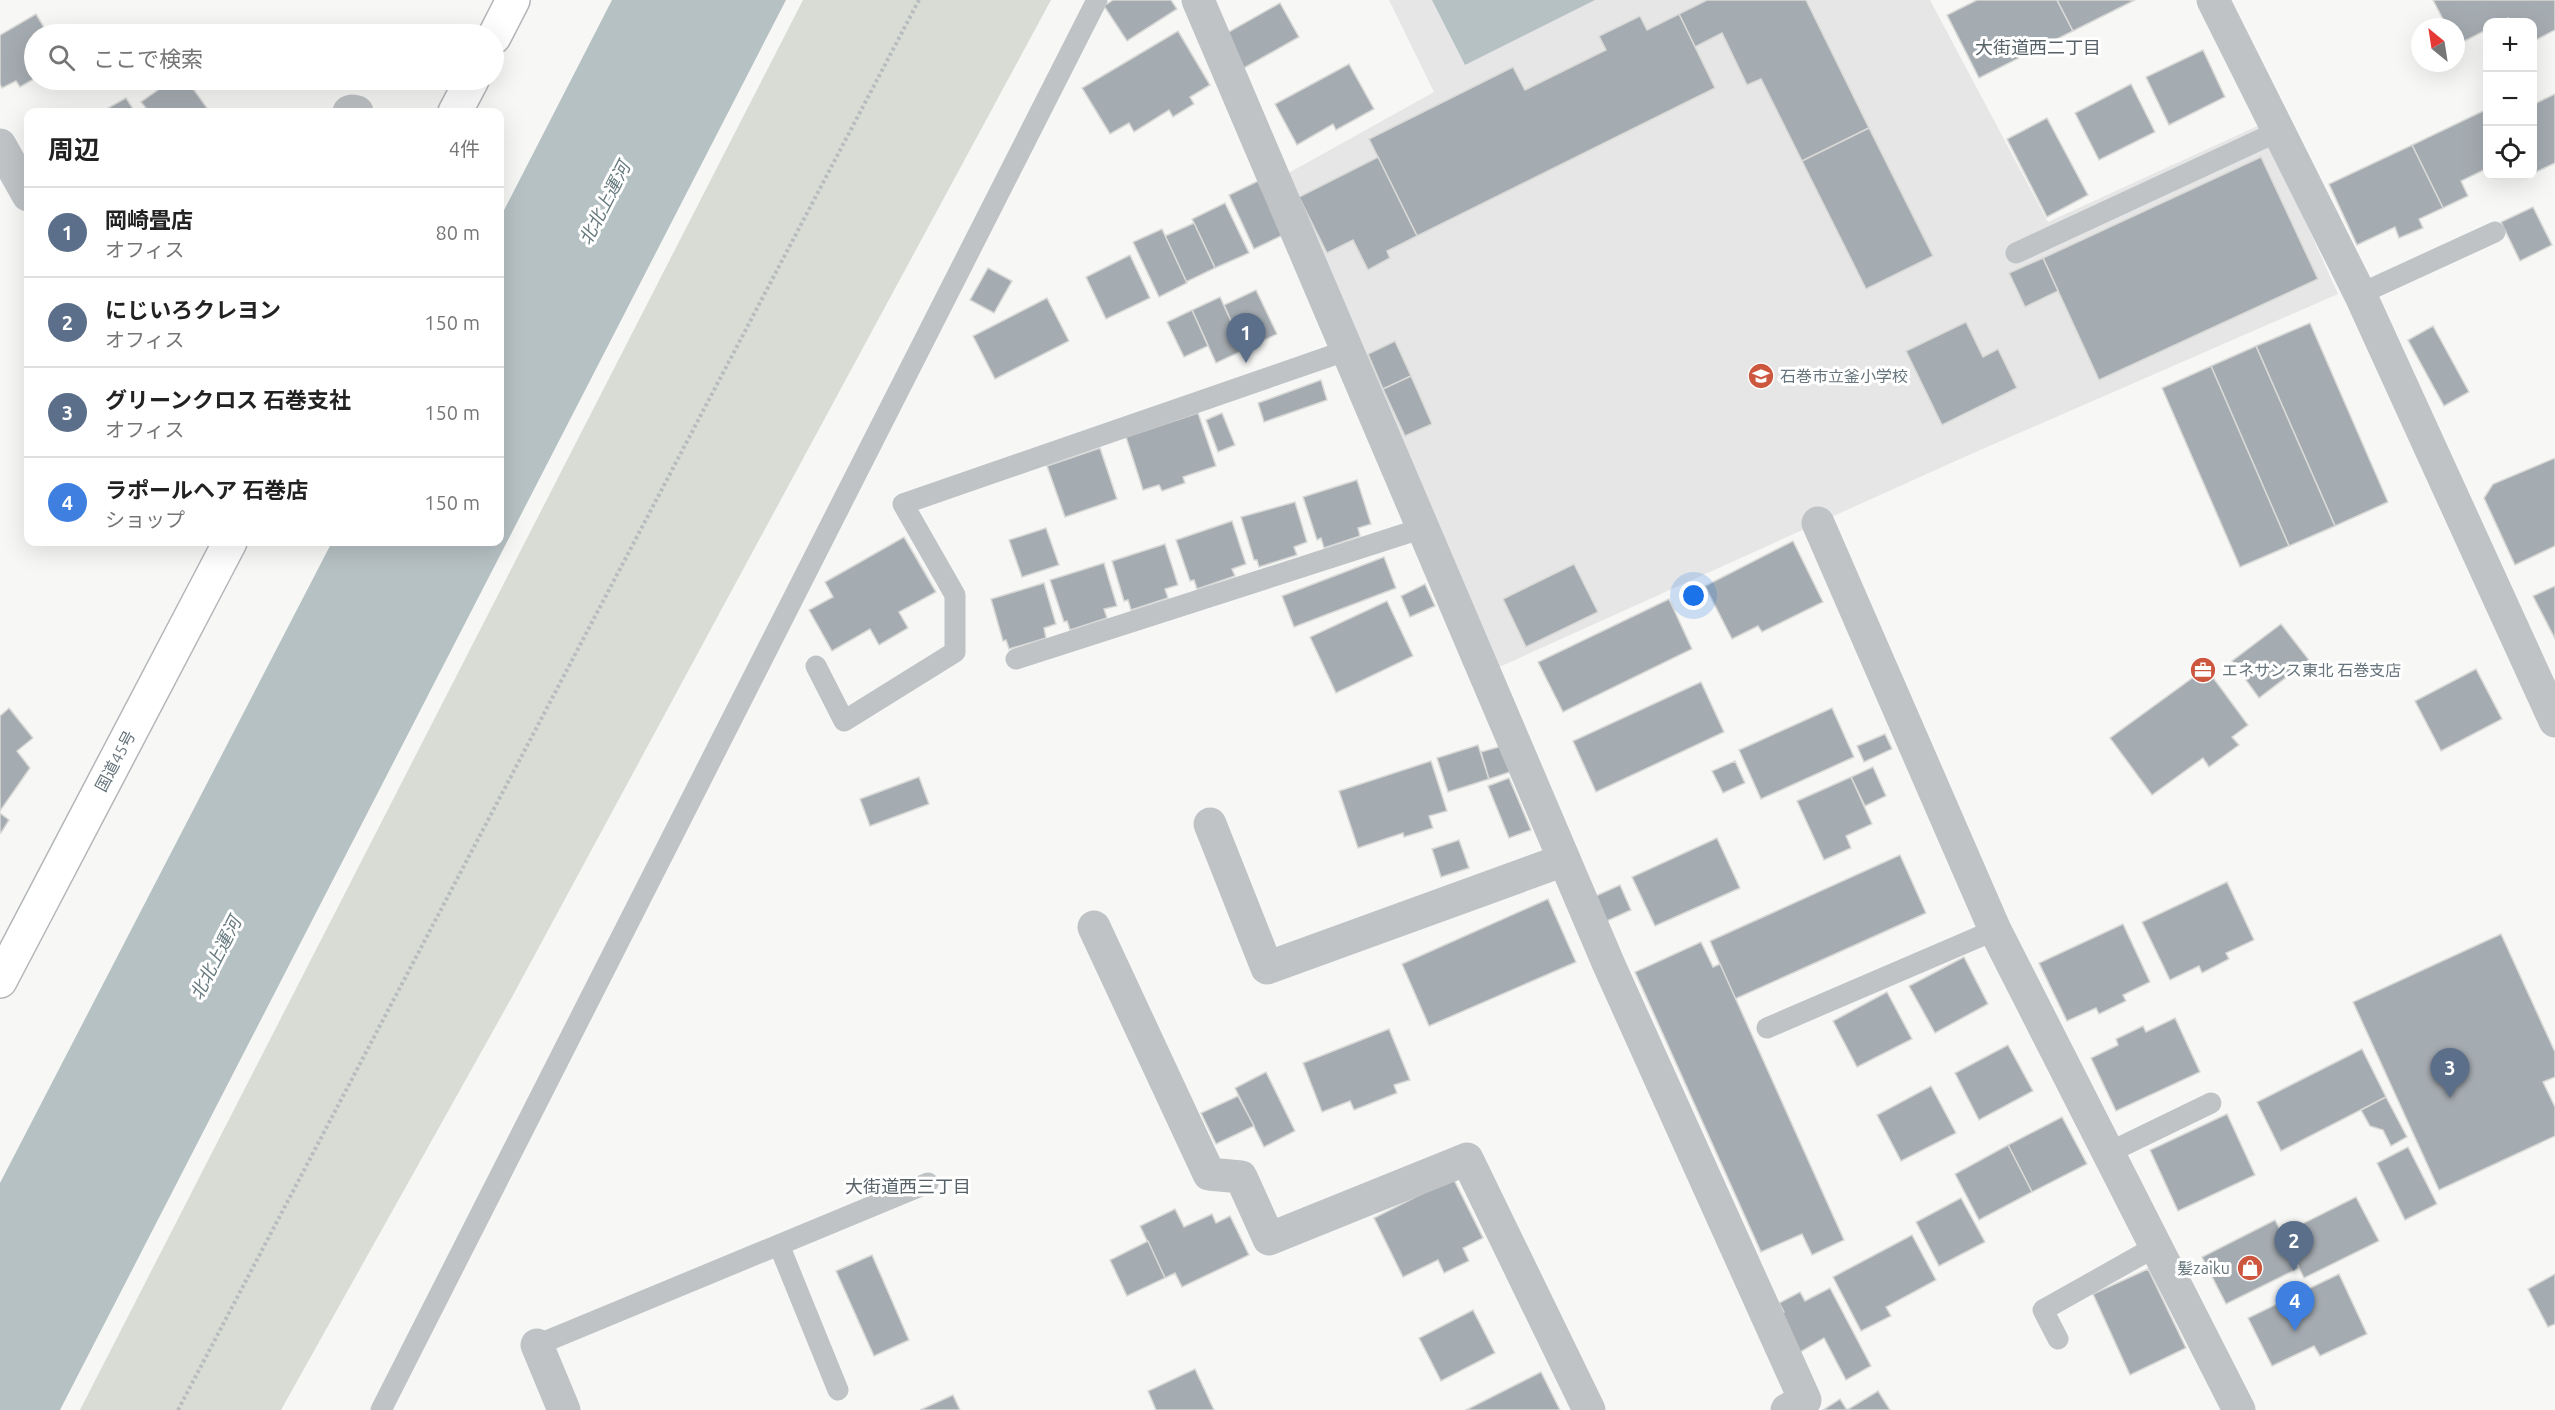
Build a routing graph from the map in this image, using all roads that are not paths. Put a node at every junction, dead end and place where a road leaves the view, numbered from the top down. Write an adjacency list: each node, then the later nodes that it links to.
1 (513, 0): 5 (highway)
2 (1098, 0): 35 (lane)
3 (1198, 0): 14 (street)
4 (2213, 0): 8 (street)
5 (501, 24)
6 (467, 90): 7 (highway)
7 (457, 108)
8 (2278, 131): 12 (lane); 13 (street)
9 (0, 145): 10 (street)
10 (24, 188)
11 (2495, 232): 13 (lane)
12 (2016, 253)
13 (2360, 294): 20 (street)
14 (1348, 350): 16 (street); 19 (lane)
15 (1818, 523): 24 (street)
16 (1423, 528): 18 (lane); 22 (street)
17 (228, 546): 25 (highway, 国道45号)
18 (1016, 659)
19 (816, 666)
20 (2555, 721)
21 (1210, 824): 22 (street)
22 (1564, 860): 38 (street)
23 (1095, 927): 37 (street)
24 (1995, 930): 26 (lane); 28 (street)
25 (0, 981)
26 (1767, 1028)
27 (2211, 1103): 28 (lane)
28 (2108, 1153): 31 (street)
29 (928, 1184): 30 (lane)
30 (778, 1245): 33 (lane); 34 (lane)
31 (2156, 1247): 32 (lane); 39 (street)
32 (2058, 1339)
33 (537, 1345): 36 (street)
34 (838, 1390)
35 (381, 1410)
36 (564, 1410)
37 (1589, 1410)
38 (1787, 1410)
39 (2239, 1410)

